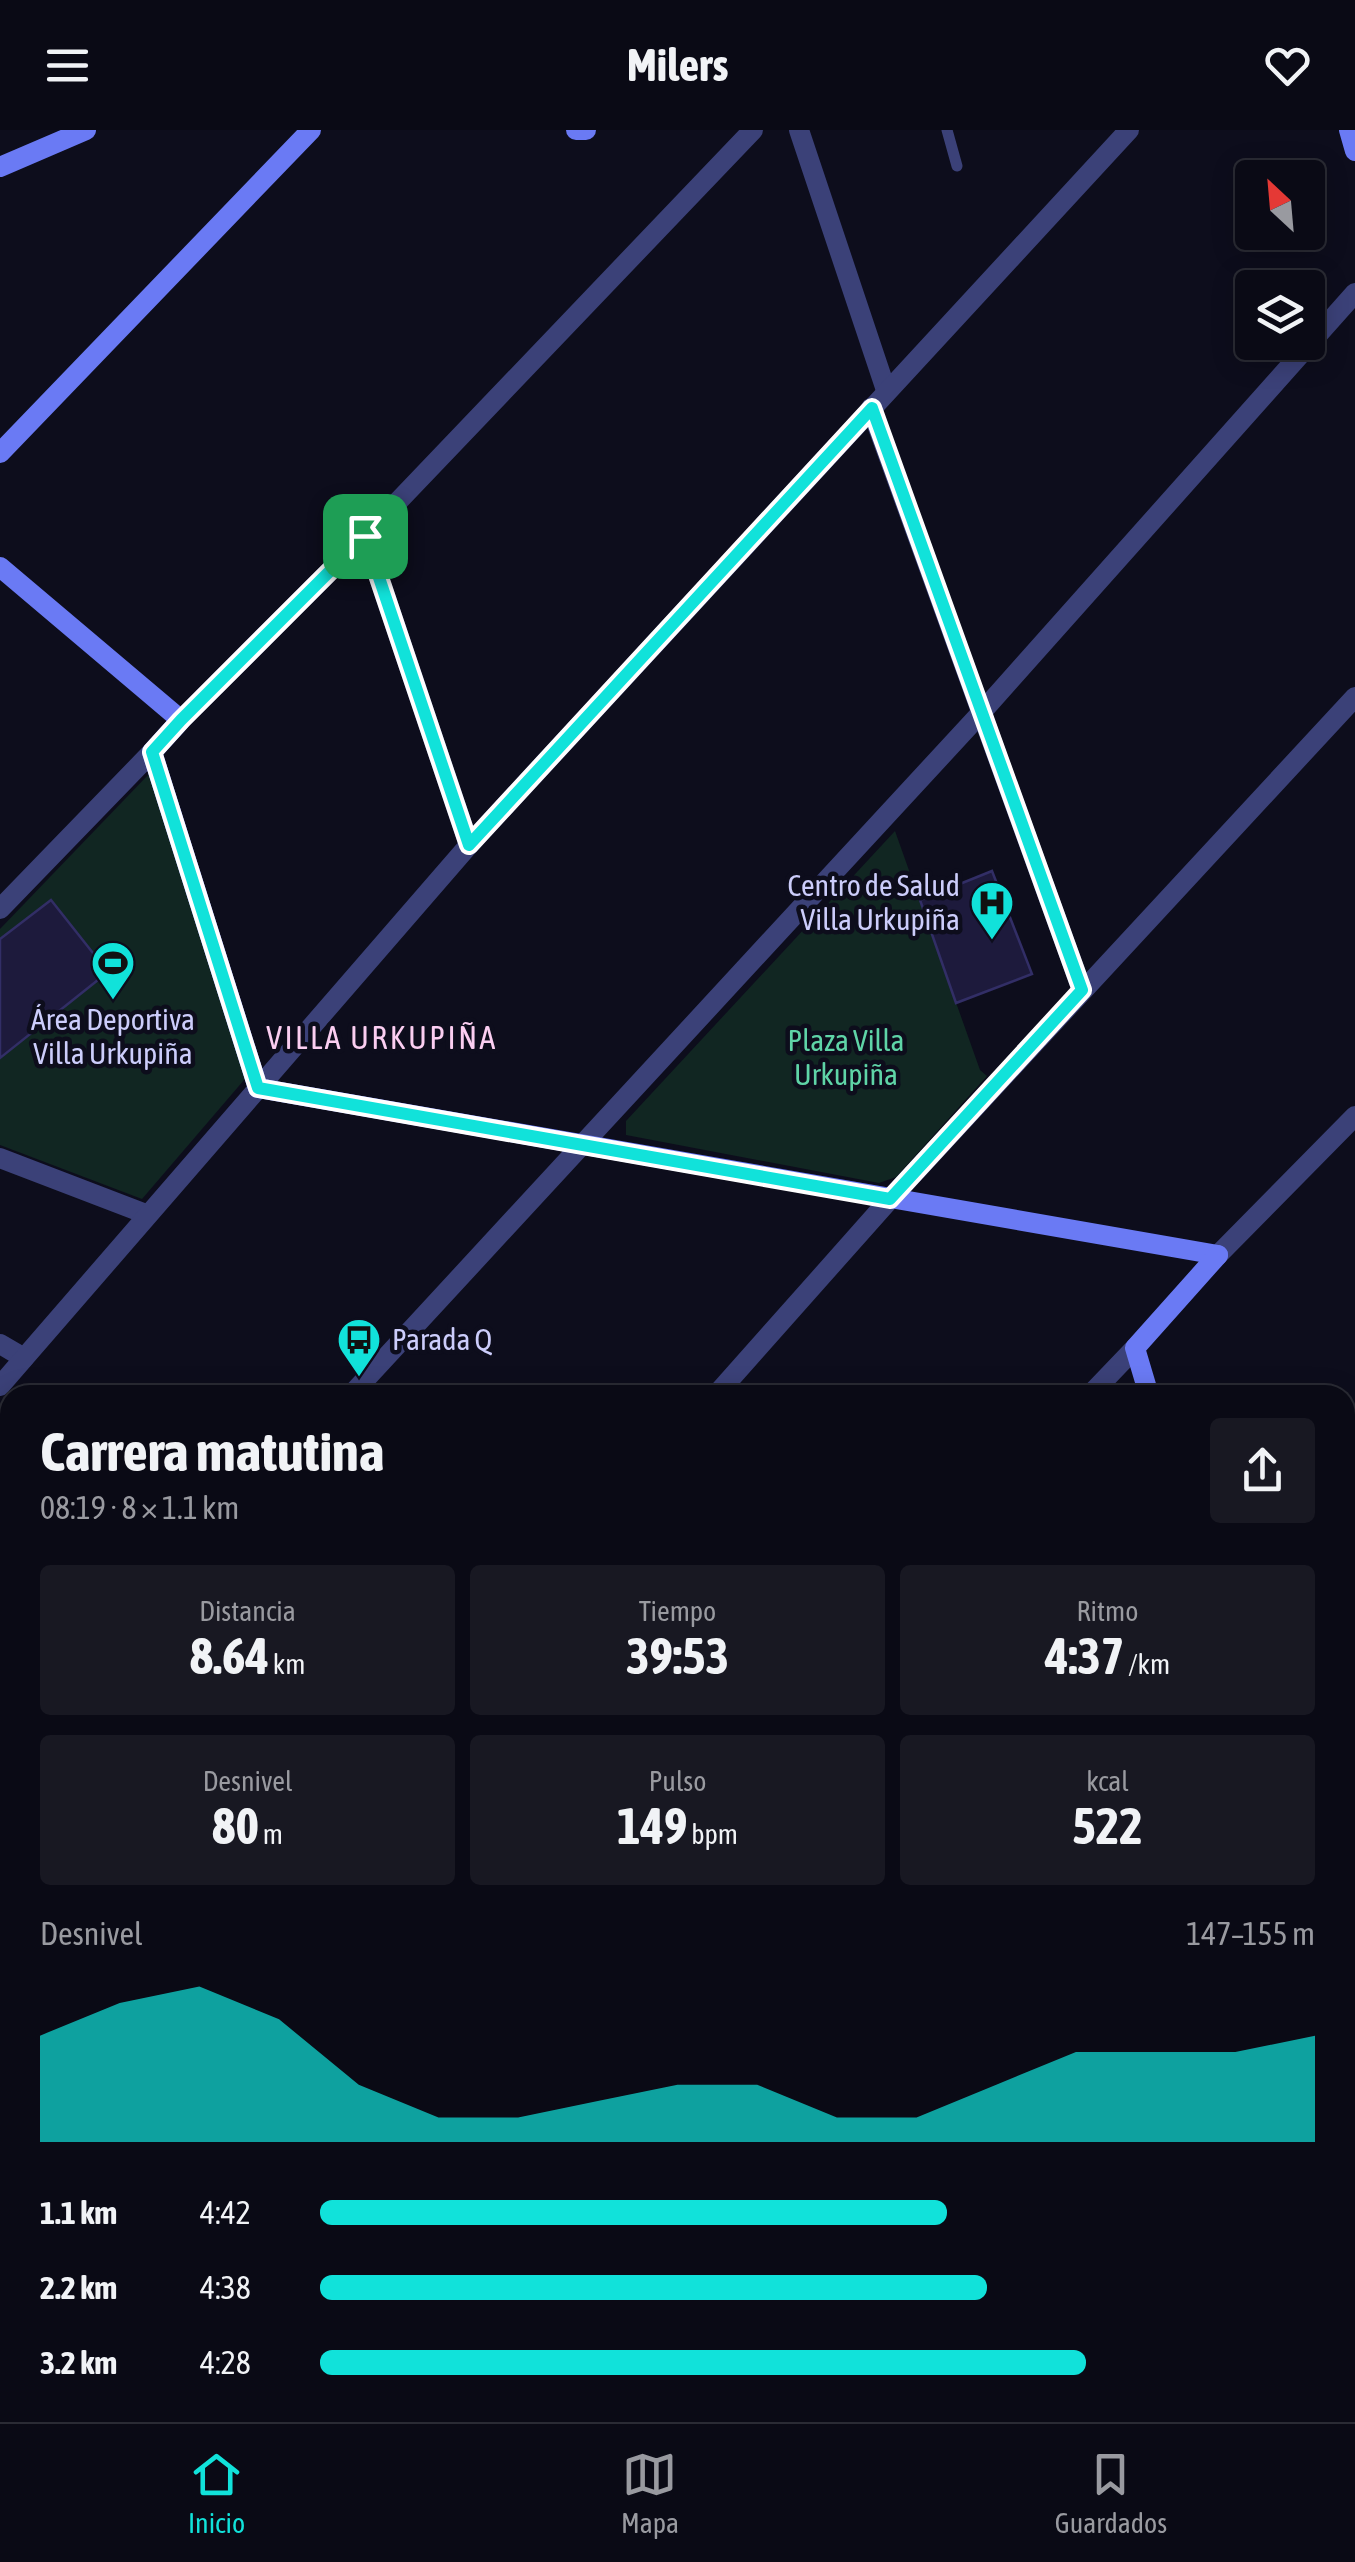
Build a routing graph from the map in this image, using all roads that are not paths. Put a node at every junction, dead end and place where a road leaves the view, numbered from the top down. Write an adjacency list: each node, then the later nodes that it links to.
1 (86, 130): 12 (street)
2 (311, 130): 16 (street)
3 (576, 130): 4 (street)
4 (586, 130)
5 (753, 130): 17 (street)
6 (800, 130): 14 (street)
7 (946, 130): 11 (lane)
8 (1129, 130): 14 (street)
9 (1349, 130): 10 (street)
10 (1355, 151)
11 (957, 166)
12 (0, 167)
13 (1355, 293): 20 (street)
14 (886, 390): 15 (street)
15 (872, 408): 20 (street); 23 (street)
16 (0, 453)
17 (365, 536): 21 (street); 23 (street)
18 (0, 567): 21 (street)
19 (1355, 697): 25 (street)
20 (980, 714): 25 (street); 28 (street)
21 (181, 720): 22 (street)
22 (152, 752): 24 (street); 26 (street)
23 (469, 845): 26 (street)
24 (0, 910)
25 (1082, 990): 30 (street)
26 (258, 1088): 28 (street); 31 (street)
27 (1355, 1116): 32 (street)
28 (581, 1142): 30 (street); 37 (street)
29 (0, 1158): 31 (street)
30 (890, 1199): 32 (street); 38 (street)
31 (146, 1214): 35 (street)
32 (1218, 1255): 34 (street)
33 (0, 1344): 35 (street)
34 (1136, 1348): 39 (street); 40 (street)
35 (24, 1358): 36 (street)
36 (8, 1385)
37 (360, 1385)
38 (725, 1385)
39 (1100, 1385)
40 (1146, 1385)

